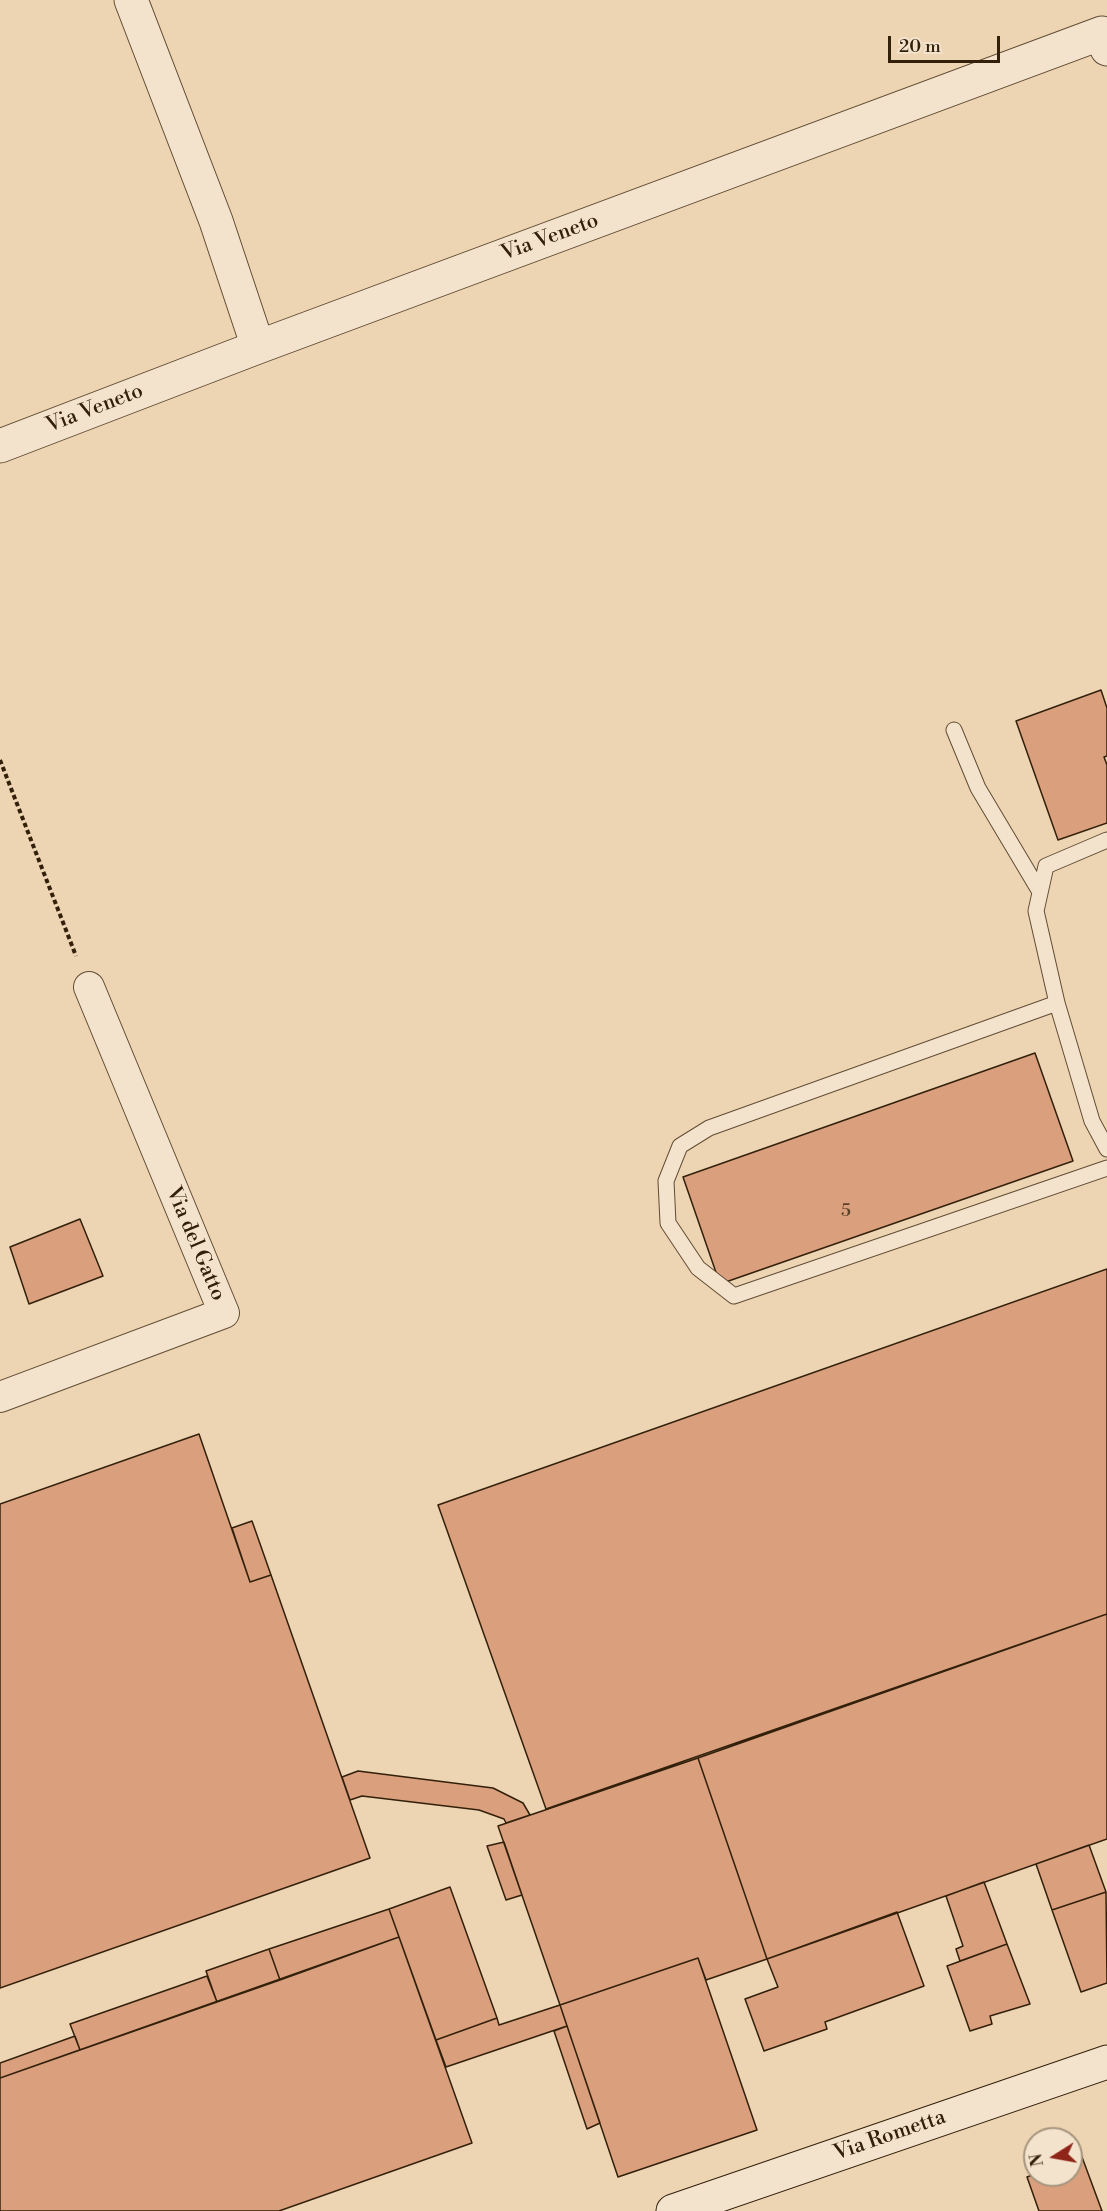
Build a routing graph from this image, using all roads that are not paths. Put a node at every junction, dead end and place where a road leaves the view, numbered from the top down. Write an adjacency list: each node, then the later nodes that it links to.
1 (131, 0): 3 (street)
2 (1104, 41): 3 (street, Via Veneto)
3 (258, 347): 4 (street, Via Veneto)
4 (0, 446)
5 (954, 730): 7 (lane)
6 (1107, 840): 7 (lane)
7 (1041, 892): 9 (lane)
8 (88, 987): 13 (street, Via del Gatto)
9 (1057, 1003): 10 (lane); 12 (lane)
10 (1100, 1118): 11 (lane)
11 (1107, 1149)
12 (1107, 1168)
13 (0, 1397)
14 (1107, 2062): 15 (street, Via Rometta)
15 (673, 2211)

